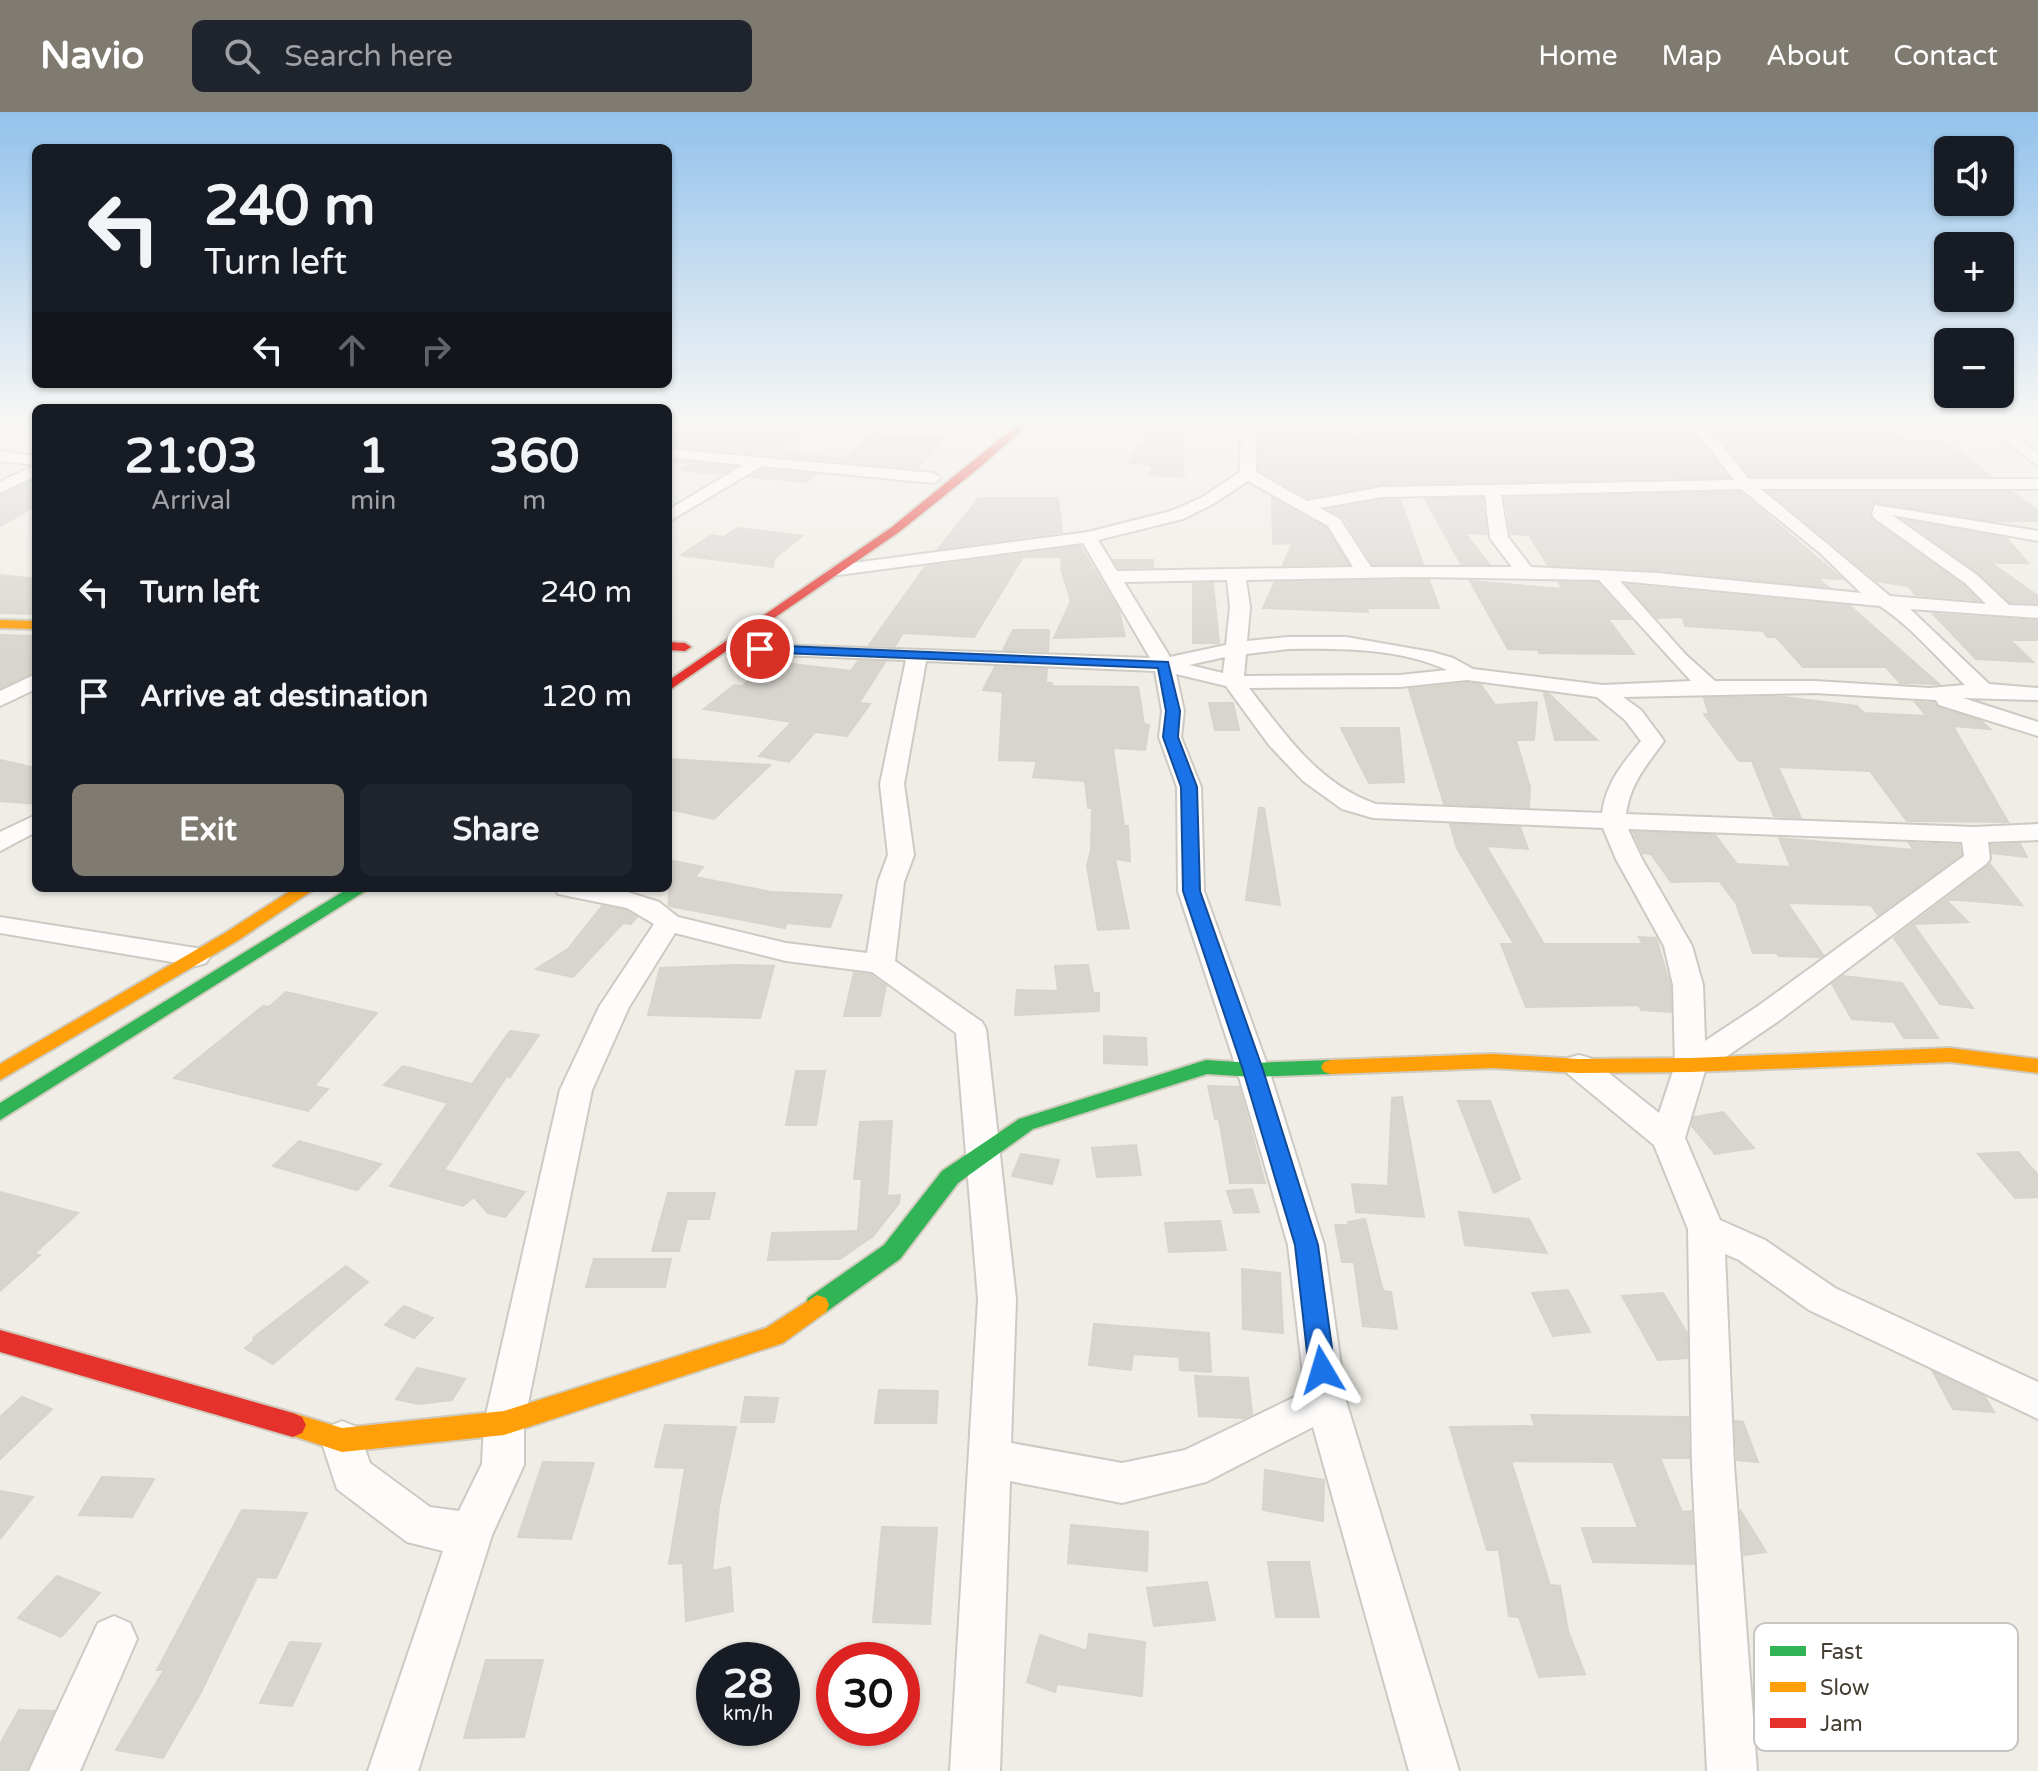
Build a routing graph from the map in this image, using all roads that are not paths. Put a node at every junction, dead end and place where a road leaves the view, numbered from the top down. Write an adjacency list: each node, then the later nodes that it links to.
1 (693, 501): 10 (street)
2 (904, 501): 13 (main road)
3 (932, 501): 14 (main road)
4 (1206, 501): 12 (street)
5 (1296, 501): 9 (street)
6 (1330, 501): 9 (street)
7 (1494, 501): 16 (street)
8 (1766, 501): 20 (street)
9 (1304, 506): 15 (street)
10 (672, 515)
11 (2038, 536): 21 (street)
12 (1088, 537): 14 (street); 19 (street)
13 (850, 539)
14 (838, 570): 26 (main road)
15 (1365, 571): 16 (street); 17 (street)
16 (1525, 572): 18 (street)
17 (1236, 575): 19 (street); 25 (street)
18 (1604, 575): 20 (street); 33 (street)
19 (1110, 577): 28 (street)
20 (1889, 603): 21 (street); 34 (street)
21 (2004, 611): 22 (street)
22 (2038, 612)
23 (0, 624): 24 (main road)
24 (32, 625)
25 (1235, 646): 28 (street); 29 (street); 31 (street)
26 (729, 647): 27 (street); 32 (main road)
27 (917, 656): 28 (street); 51 (street)
28 (1164, 665): 31 (street); 55 (street)
29 (1467, 674): 31 (street); 35 (street)
30 (32, 682): 38 (street)
31 (1233, 682): 40 (street)
32 (672, 684)
33 (1710, 687): 35 (street); 36 (street)
34 (1983, 690): 36 (street); 37 (street)
35 (1603, 691): 40 (street)
36 (1929, 694): 39 (street)
37 (2038, 694)
38 (0, 700)
39 (2038, 729)
40 (1613, 822): 43 (street); 52 (street)
41 (32, 824): 44 (street)
42 (2038, 832): 43 (street)
43 (1974, 835): 52 (street)
44 (0, 843)
45 (301, 892): 50 (main road)
46 (355, 892): 57 (main road)
47 (596, 892): 48 (street)
48 (668, 923): 51 (street); 64 (street)
49 (0, 925): 50 (street)
50 (196, 957): 56 (main road)
51 (880, 964): 59 (street)
52 (1691, 1065): 53 (main road); 54 (main road); 58 (street)
53 (1579, 1066): 55 (main road); 58 (street)
54 (2038, 1066)
55 (1253, 1070): 59 (main road); 63 (street)
56 (0, 1073)
57 (0, 1113)
58 (1668, 1138): 60 (street)
59 (985, 1150): 64 (main road); 66 (street)
60 (1706, 1229): 62 (street); 73 (street)
61 (0, 1341): 65 (main road)
62 (2035, 1397)
63 (1326, 1401): 66 (street); 72 (street)
64 (504, 1423): 65 (main road); 67 (street)
65 (342, 1440): 67 (street)
66 (988, 1458): 71 (street)
67 (471, 1533): 70 (street)
68 (114, 1639): 69 (street)
69 (54, 1771)
70 (393, 1771)
71 (975, 1771)
72 (1434, 1771)
73 (1732, 1771)

